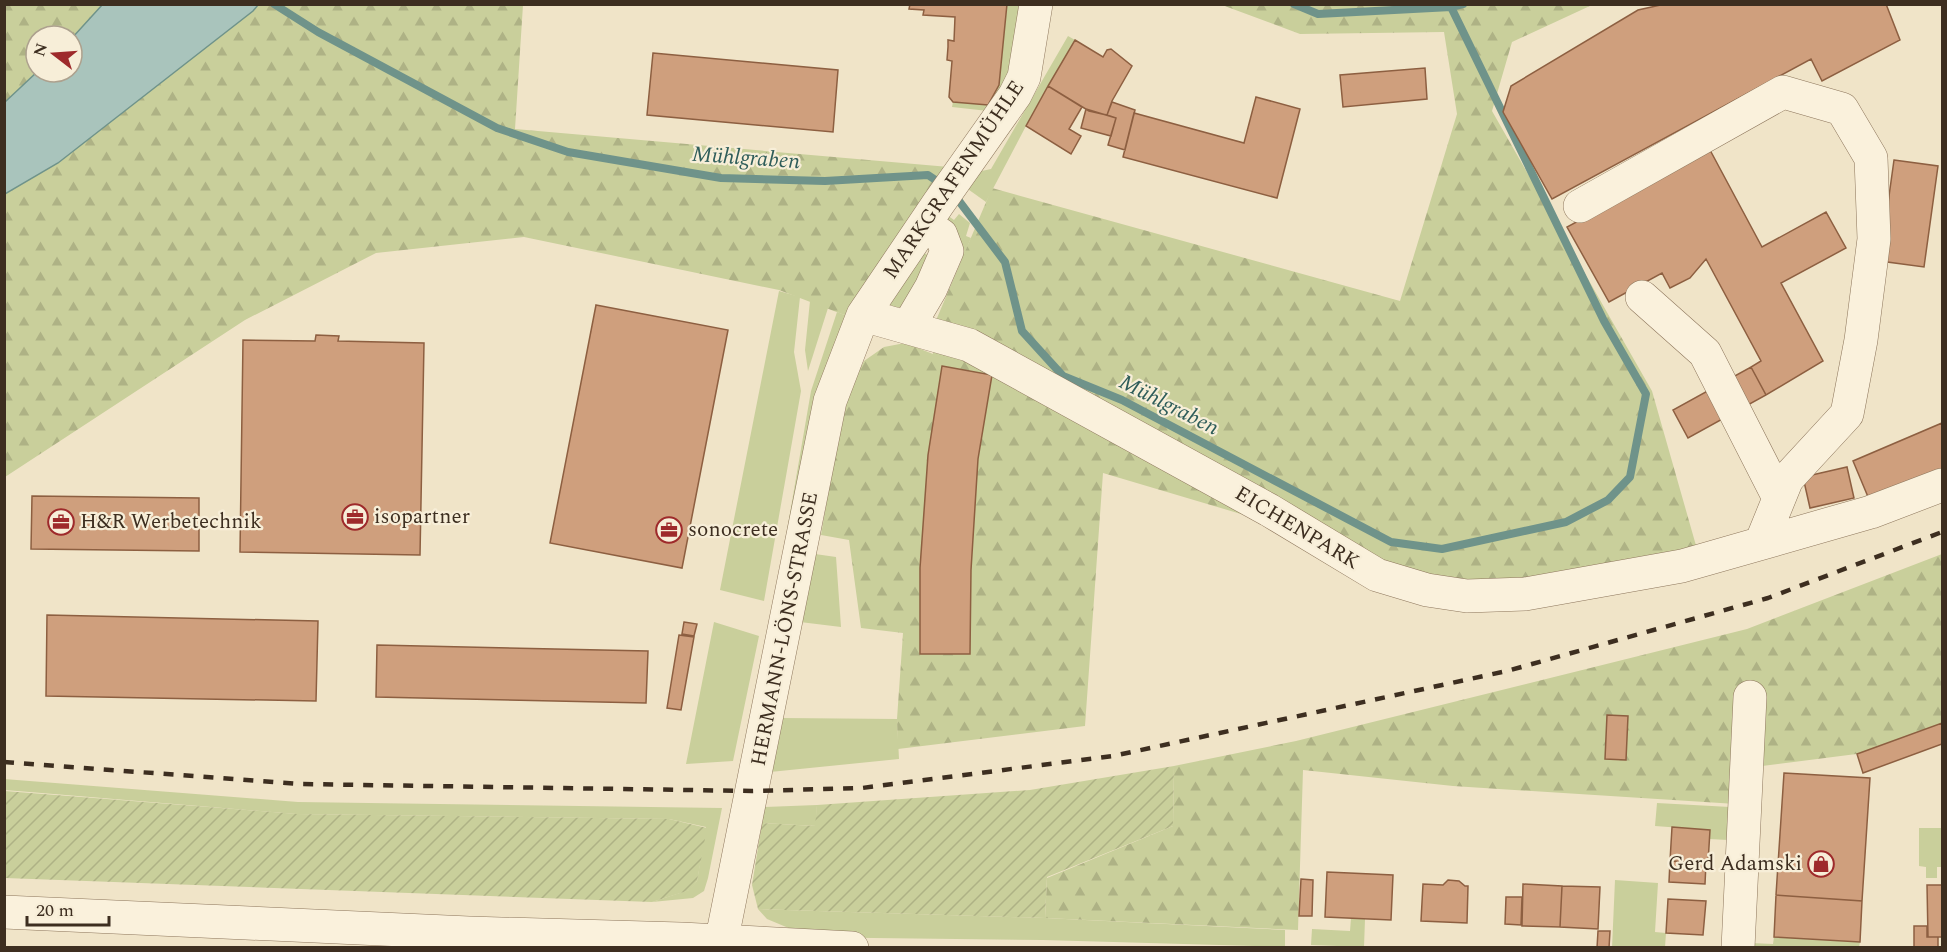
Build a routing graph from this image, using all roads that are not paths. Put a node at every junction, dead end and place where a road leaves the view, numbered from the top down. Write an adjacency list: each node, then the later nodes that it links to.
1 (1036, 4): 3 (street, MARKGRAFENMÜHLE)
2 (1580, 206): 8 (street)
3 (931, 214): 5 (street, MARKGRAFENMÜHLE); 6 (street)
4 (1642, 297): 8 (street)
5 (863, 315): 6 (street, EICHENPARK); 13 (street, HERMANN-LÖNS-STRASSE)
6 (908, 327): 9 (street, EICHENPARK)
7 (1942, 486): 9 (street, EICHENPARK)
8 (1779, 498): 9 (street)
9 (1761, 543)
10 (1750, 697): 15 (street)
11 (4, 912): 12 (street)
12 (468, 940): 13 (street)
13 (720, 944): 14 (street)
14 (852, 948)
15 (1738, 948)

